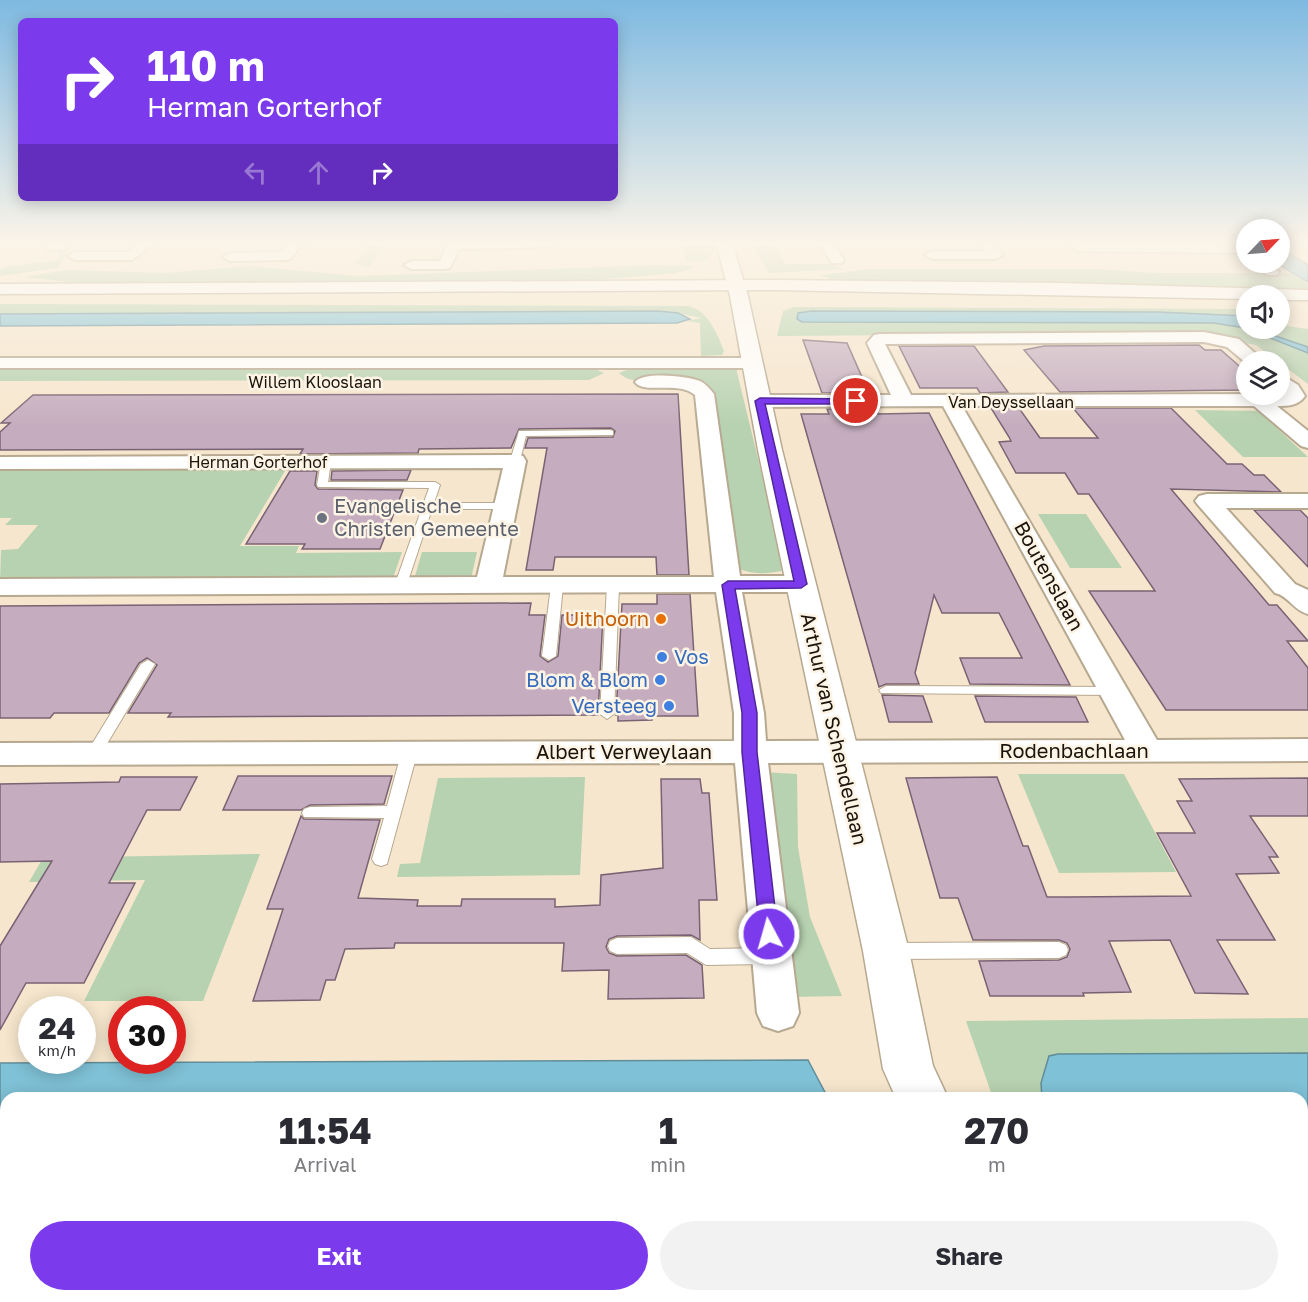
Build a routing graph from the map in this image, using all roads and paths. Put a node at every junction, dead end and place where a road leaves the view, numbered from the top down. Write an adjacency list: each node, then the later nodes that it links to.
1 (740, 304): 4 (main road, Arthur van Schendellaan)
2 (1243, 351): 9 (street)
3 (0, 363): 5 (street, Willem Klooslaan)
4 (752, 363): 5 (street, Willem Klooslaan); 8 (main road, Arthur van Schendellaan)
5 (612, 373): 23 (street)
6 (1290, 388): 7 (street, Van Deyssellaan)
7 (1290, 399)
8 (760, 401): 9 (street, Van Deyssellaan); 21 (main road, Arthur van Schendellaan)
9 (904, 401): 10 (street, Van Deyssellaan)
10 (950, 402): 11 (street, Van Deyssellaan); 32 (street, Boutenslaan)
11 (1236, 402)
12 (1265, 405): 14 (street)
13 (610, 433): 15 (lane)
14 (1308, 442)
15 (515, 461): 16 (street, Herman Gorterhof); 20 (street)
16 (326, 462): 17 (street, Herman Gorterhof); 19 (lane)
17 (0, 463)
18 (1308, 501): 28 (street)
19 (428, 506): 20 (lane); 27 (lane)
20 (506, 506): 24 (street)
21 (801, 584): 23 (street); 36 (main road, Arthur van Schendellaan)
22 (613, 585): 23 (street); 25 (street); 33 (lane)
23 (728, 585): 37 (street)
24 (489, 586): 25 (street); 27 (street)
25 (557, 586): 29 (lane)
26 (0, 587): 27 (street)
27 (400, 587)
28 (1296, 595)
29 (549, 656)
30 (148, 664): 38 (lane)
31 (886, 690): 32 (lane)
32 (1113, 691): 34 (street, Boutenslaan)
33 (607, 714)
34 (1148, 750): 35 (street, Rodenbachlaan); 36 (street, Rodenbachlaan)
35 (1308, 750)
36 (839, 751): 37 (street, Albert Verweylaan); 46 (main road, Arthur van Schendellaan)
37 (750, 752): 40 (street, Albert Verweylaan); 47 (street)
38 (94, 753): 39 (street, Albert Verweylaan); 40 (street, Albert Verweylaan)
39 (0, 754)
40 (409, 754): 41 (lane)
41 (393, 812): 42 (lane); 43 (lane)
42 (310, 813)
43 (381, 859)
44 (616, 946): 47 (lane)
45 (1059, 950): 46 (lane)
46 (886, 951): 49 (main road, Arthur van Schendellaan)
47 (771, 956): 48 (street)
48 (778, 1013)
49 (912, 1088)

